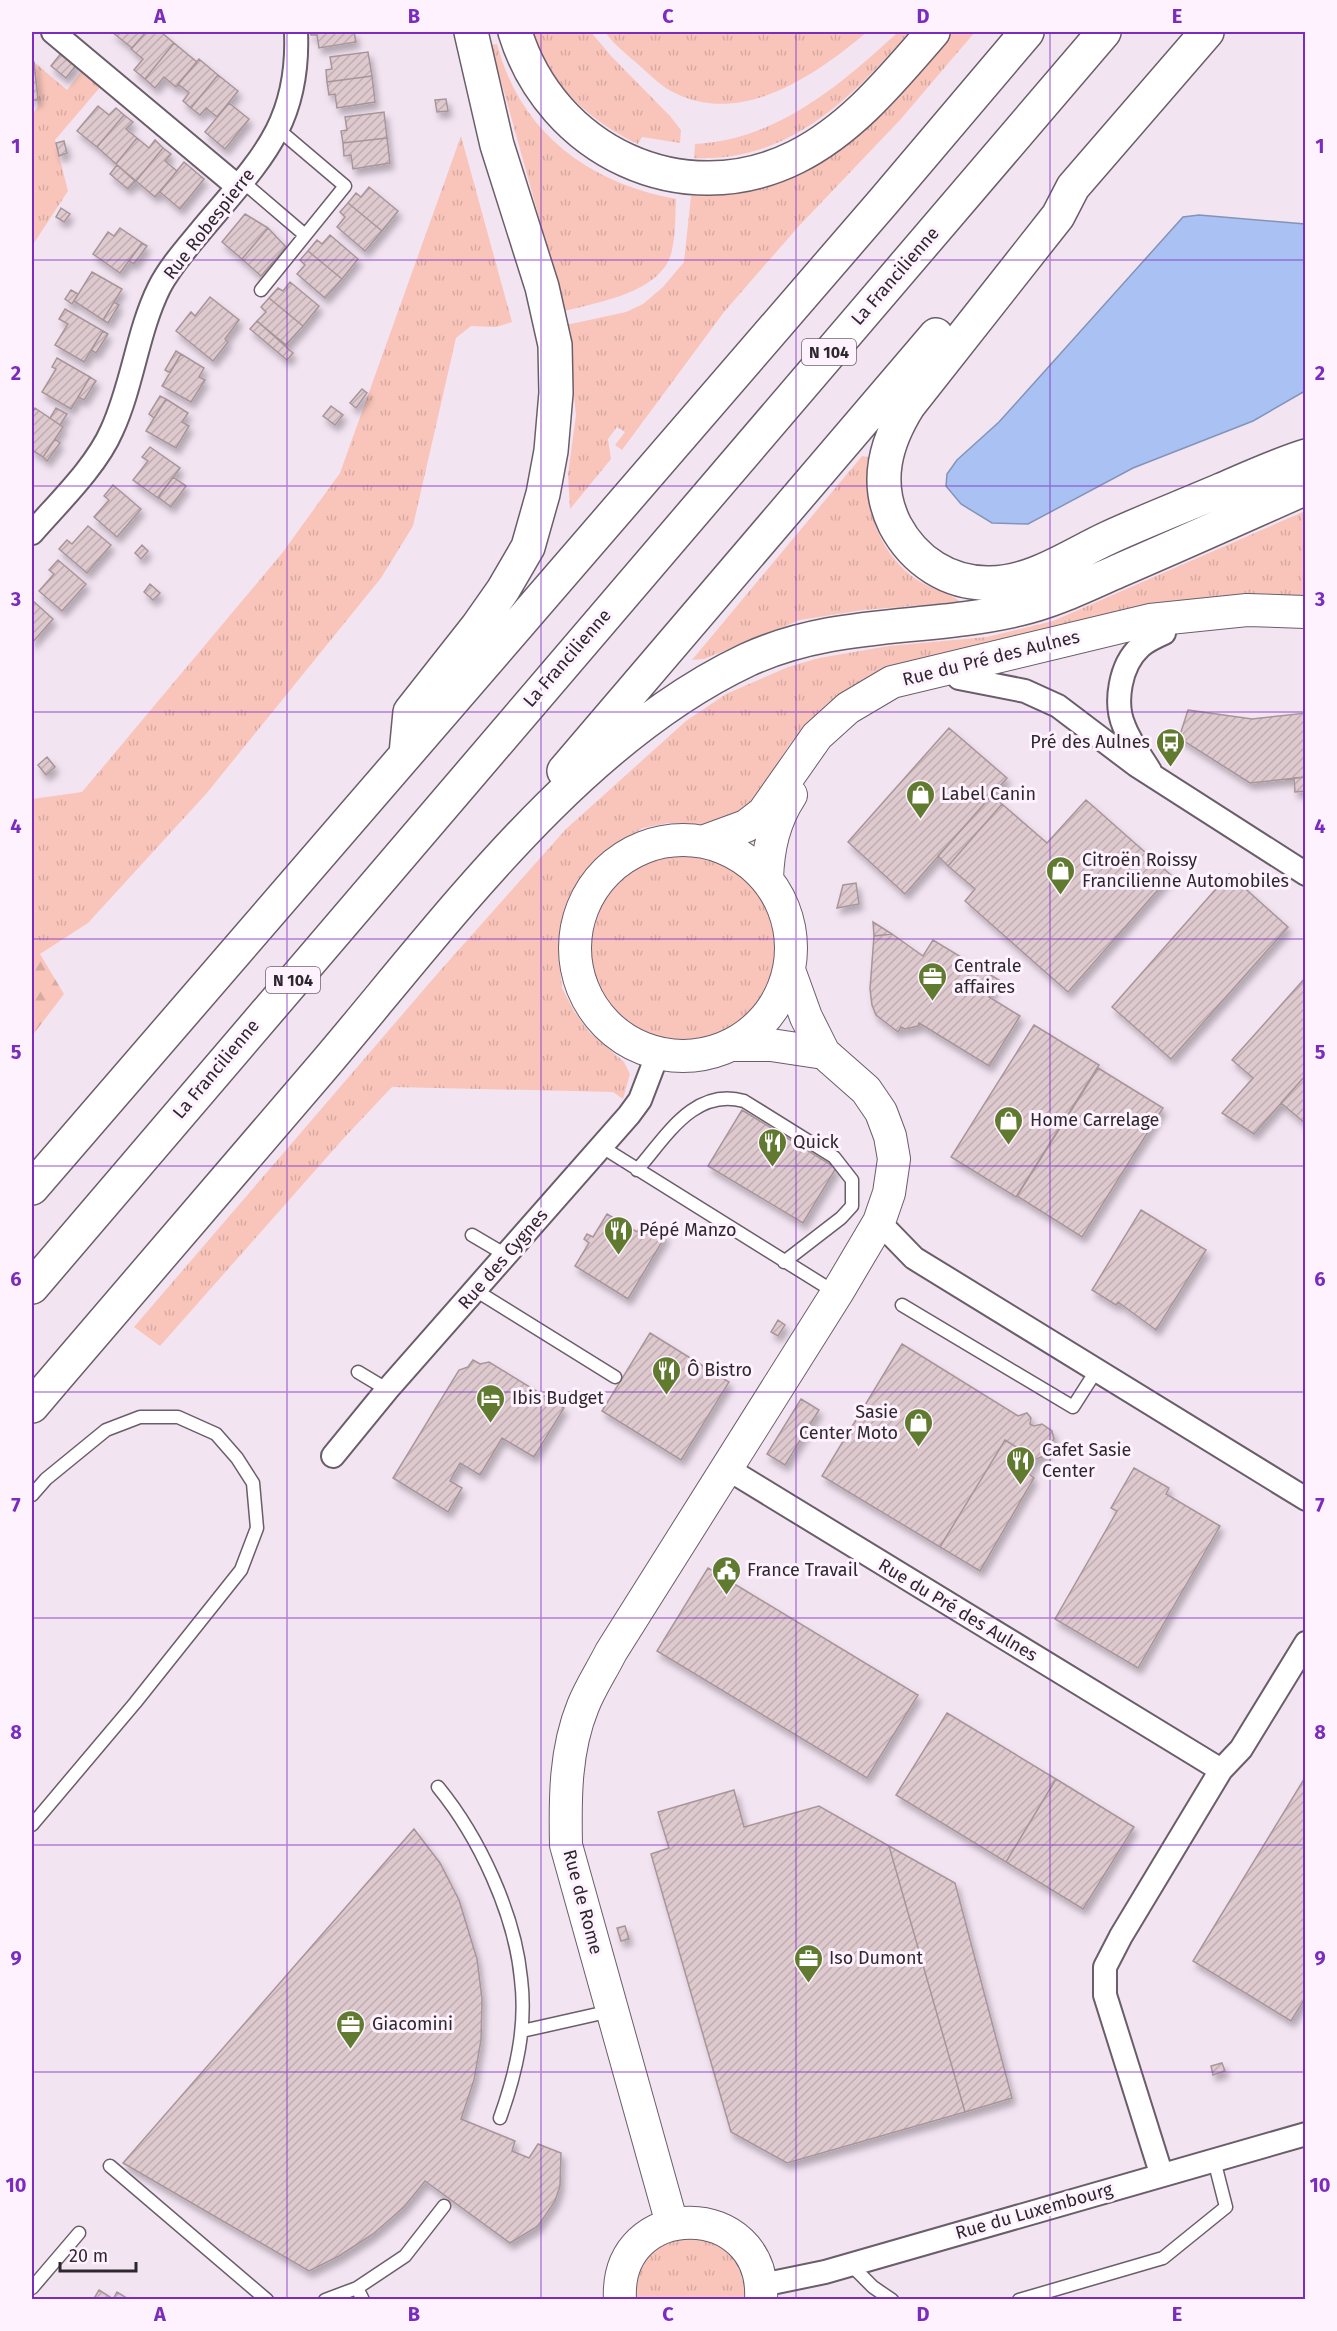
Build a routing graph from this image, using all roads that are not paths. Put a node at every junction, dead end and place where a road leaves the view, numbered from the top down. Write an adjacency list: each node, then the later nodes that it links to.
1 (53, 32): 10 (street)
2 (296, 32): 9 (street, Rue Robespierre)
3 (471, 32): 20 (highway)
4 (515, 32): 5 (highway)
5 (933, 32)
6 (1027, 32): 20 (highway)
7 (1104, 32): 37 (highway, La Francilienne / N 104)
8 (1206, 32): 11 (highway)
9 (279, 130): 10 (street, Rue Robespierre); 12 (lane)
10 (239, 184): 12 (lane); 15 (street, Rue Robespierre)
11 (1073, 188): 14 (highway); 25 (highway)
12 (305, 235): 13 (lane)
13 (261, 290)
14 (1303, 461): 25 (highway)
15 (32, 534)
16 (1305, 612): 22 (street, Rue du Pré des Aulnes)
17 (1305, 626): 18 (street, Rue du Pré des Aulnes)
18 (1164, 633): 19 (street, Rue du Pré des Aulnes); 21 (street)
19 (959, 678): 21 (street); 24 (street, Rue du Pré des Aulnes)
20 (406, 754): 32 (highway)
21 (1152, 775): 23 (street)
22 (705, 841): 24 (street); 28 (street)
23 (1305, 874)
24 (767, 879): 26 (street)
25 (473, 887): 45 (highway)
26 (789, 970): 27 (street); 29 (street)
27 (730, 1046): 28 (street); 29 (street)
28 (658, 1053): 30 (street, Rue des Cygnes)
29 (824, 1053): 33 (street)
30 (602, 1147): 31 (lane); 35 (street, Rue des Cygnes)
31 (637, 1170): 36 (lane); 36 (lane)
32 (32, 1188)
33 (879, 1222): 39 (street); 41 (street)
34 (472, 1234): 35 (lane)
35 (506, 1254): 38 (street, Rue des Cygnes)
36 (784, 1262): 39 (lane)
37 (32, 1287)
38 (475, 1290): 43 (lane); 44 (street, Rue des Cygnes)
39 (837, 1293): 47 (street)
40 (902, 1305): 41 (lane)
41 (1096, 1371): 49 (street)
42 (358, 1372): 44 (lane)
43 (615, 1377)
44 (388, 1390): 46 (street, Rue des Cygnes)
45 (32, 1406)
46 (333, 1456)
47 (728, 1469): 51 (street, Rue du Pré des Aulnes); 54 (street, Rue de Rome)
48 (32, 1495): 53 (lane)
49 (1305, 1499)
50 (1305, 1643): 51 (street)
51 (1221, 1770): 60 (street)
52 (438, 1787): 55 (lane)
53 (32, 1825)
54 (613, 2011): 55 (lane); 62 (street, Rue de Rome)
55 (522, 2031): 56 (lane)
56 (500, 2118)
57 (1305, 2133): 58 (street, Rue du Luxembourg)
58 (1214, 2160): 60 (street, Rue du Luxembourg); 73 (lane)
59 (110, 2166): 68 (lane)
60 (1161, 2173): 64 (street, Rue du Luxembourg)
61 (444, 2206): 66 (lane)
62 (672, 2224): 67 (street); 71 (street)
63 (79, 2233): 65 (lane)
64 (851, 2265): 67 (street, Rue du Luxembourg); 72 (lane)
65 (32, 2288)
66 (357, 2288): 69 (lane); 70 (lane)
67 (762, 2292)
68 (267, 2300)
69 (325, 2300)
70 (363, 2300)
71 (620, 2300)
72 (892, 2300)
73 (1019, 2300)

